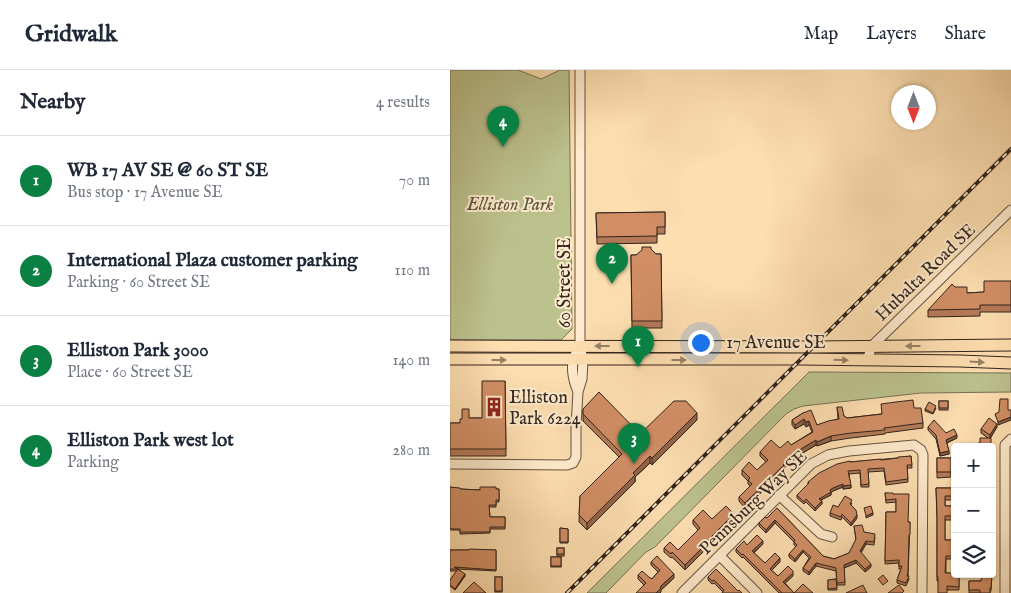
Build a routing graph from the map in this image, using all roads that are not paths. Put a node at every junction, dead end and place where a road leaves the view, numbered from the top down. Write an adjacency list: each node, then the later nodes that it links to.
1 (580, 70): 5 (street, 60 Street SE)
2 (1011, 210): 6 (street, Hubalta Road SE)
3 (1011, 345): 6 (main road, 17 Avenue SE, one-way to 6)
4 (450, 346): 5 (main road, 17 Avenue SE)
5 (580, 346): 6 (main road, 17 Avenue SE, one-way to 5); 8 (street, 60 Street SE)
6 (872, 346): 9 (street, Hubalta Road SE)
7 (450, 359): 8 (main road, 17 Avenue SE, one-way to 8)
8 (578, 360): 9 (main road, 17 Avenue SE, one-way to 9); 12 (street)
9 (867, 360): 10 (main road, 17 Avenue SE, one-way to 10)
10 (1011, 363)
11 (1011, 439): 19 (street)
12 (450, 464)
13 (778, 495): 14 (street); 15 (street, Pennsburg Way SE); 18 (street, Pennsburg Way SE)
14 (832, 537)
15 (720, 556): 16 (street, Pennsburg Way SE); 17 (street)
16 (682, 593)
17 (757, 593)
18 (922, 593)
19 (1005, 593)

